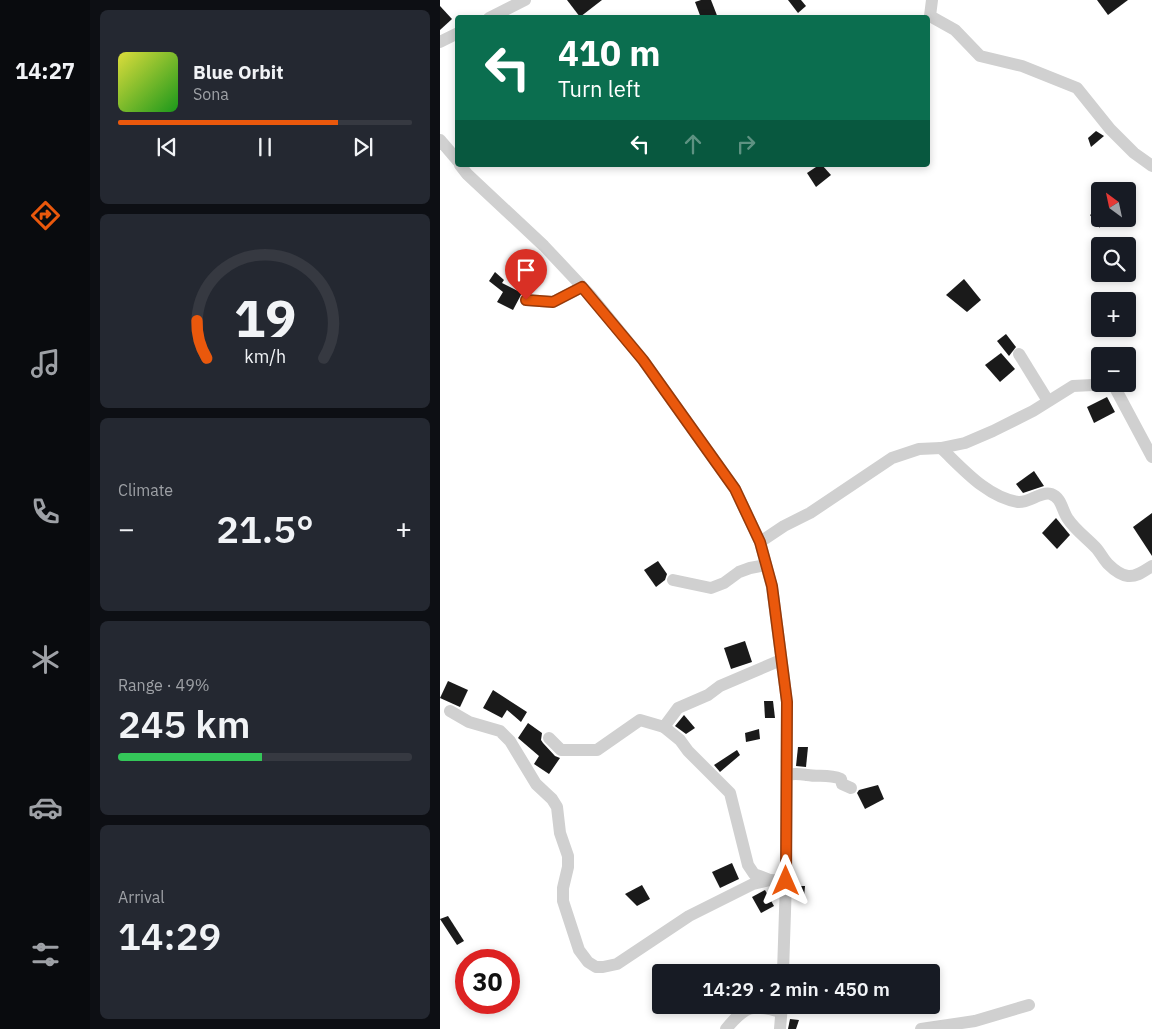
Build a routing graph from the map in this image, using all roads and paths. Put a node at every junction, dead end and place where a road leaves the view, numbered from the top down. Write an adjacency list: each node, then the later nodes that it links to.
1 (525, 0): 3 (street)
2 (932, 0): 8 (street)
3 (495, 15)
4 (455, 34): 5 (street)
5 (440, 42)
6 (440, 140): 7 (street)
7 (455, 158)
8 (1152, 166)
9 (462, 167): 10 (street)
10 (582, 287): 11 (street); 16 (street)
11 (526, 300)
12 (1019, 354): 13 (street)
13 (1048, 401): 14 (street); 15 (street)
14 (941, 448): 16 (street); 18 (street)
15 (1152, 457)
16 (760, 542): 17 (street)
17 (766, 565): 19 (street); 20 (street)
18 (1152, 566)
19 (673, 580)
20 (782, 660): 22 (street); 24 (street)
21 (450, 711): 26 (street)
22 (664, 727): 23 (street); 26 (street)
23 (548, 738)
24 (787, 775): 25 (street); 27 (street)
25 (851, 788)
26 (770, 880): 27 (street)
27 (786, 881): 28 (street)
28 (783, 964)
29 (1029, 1005): 34 (street)
30 (740, 1014): 32 (street)
31 (781, 1014): 33 (street)
32 (726, 1029)
33 (780, 1029)
34 (921, 1029)

